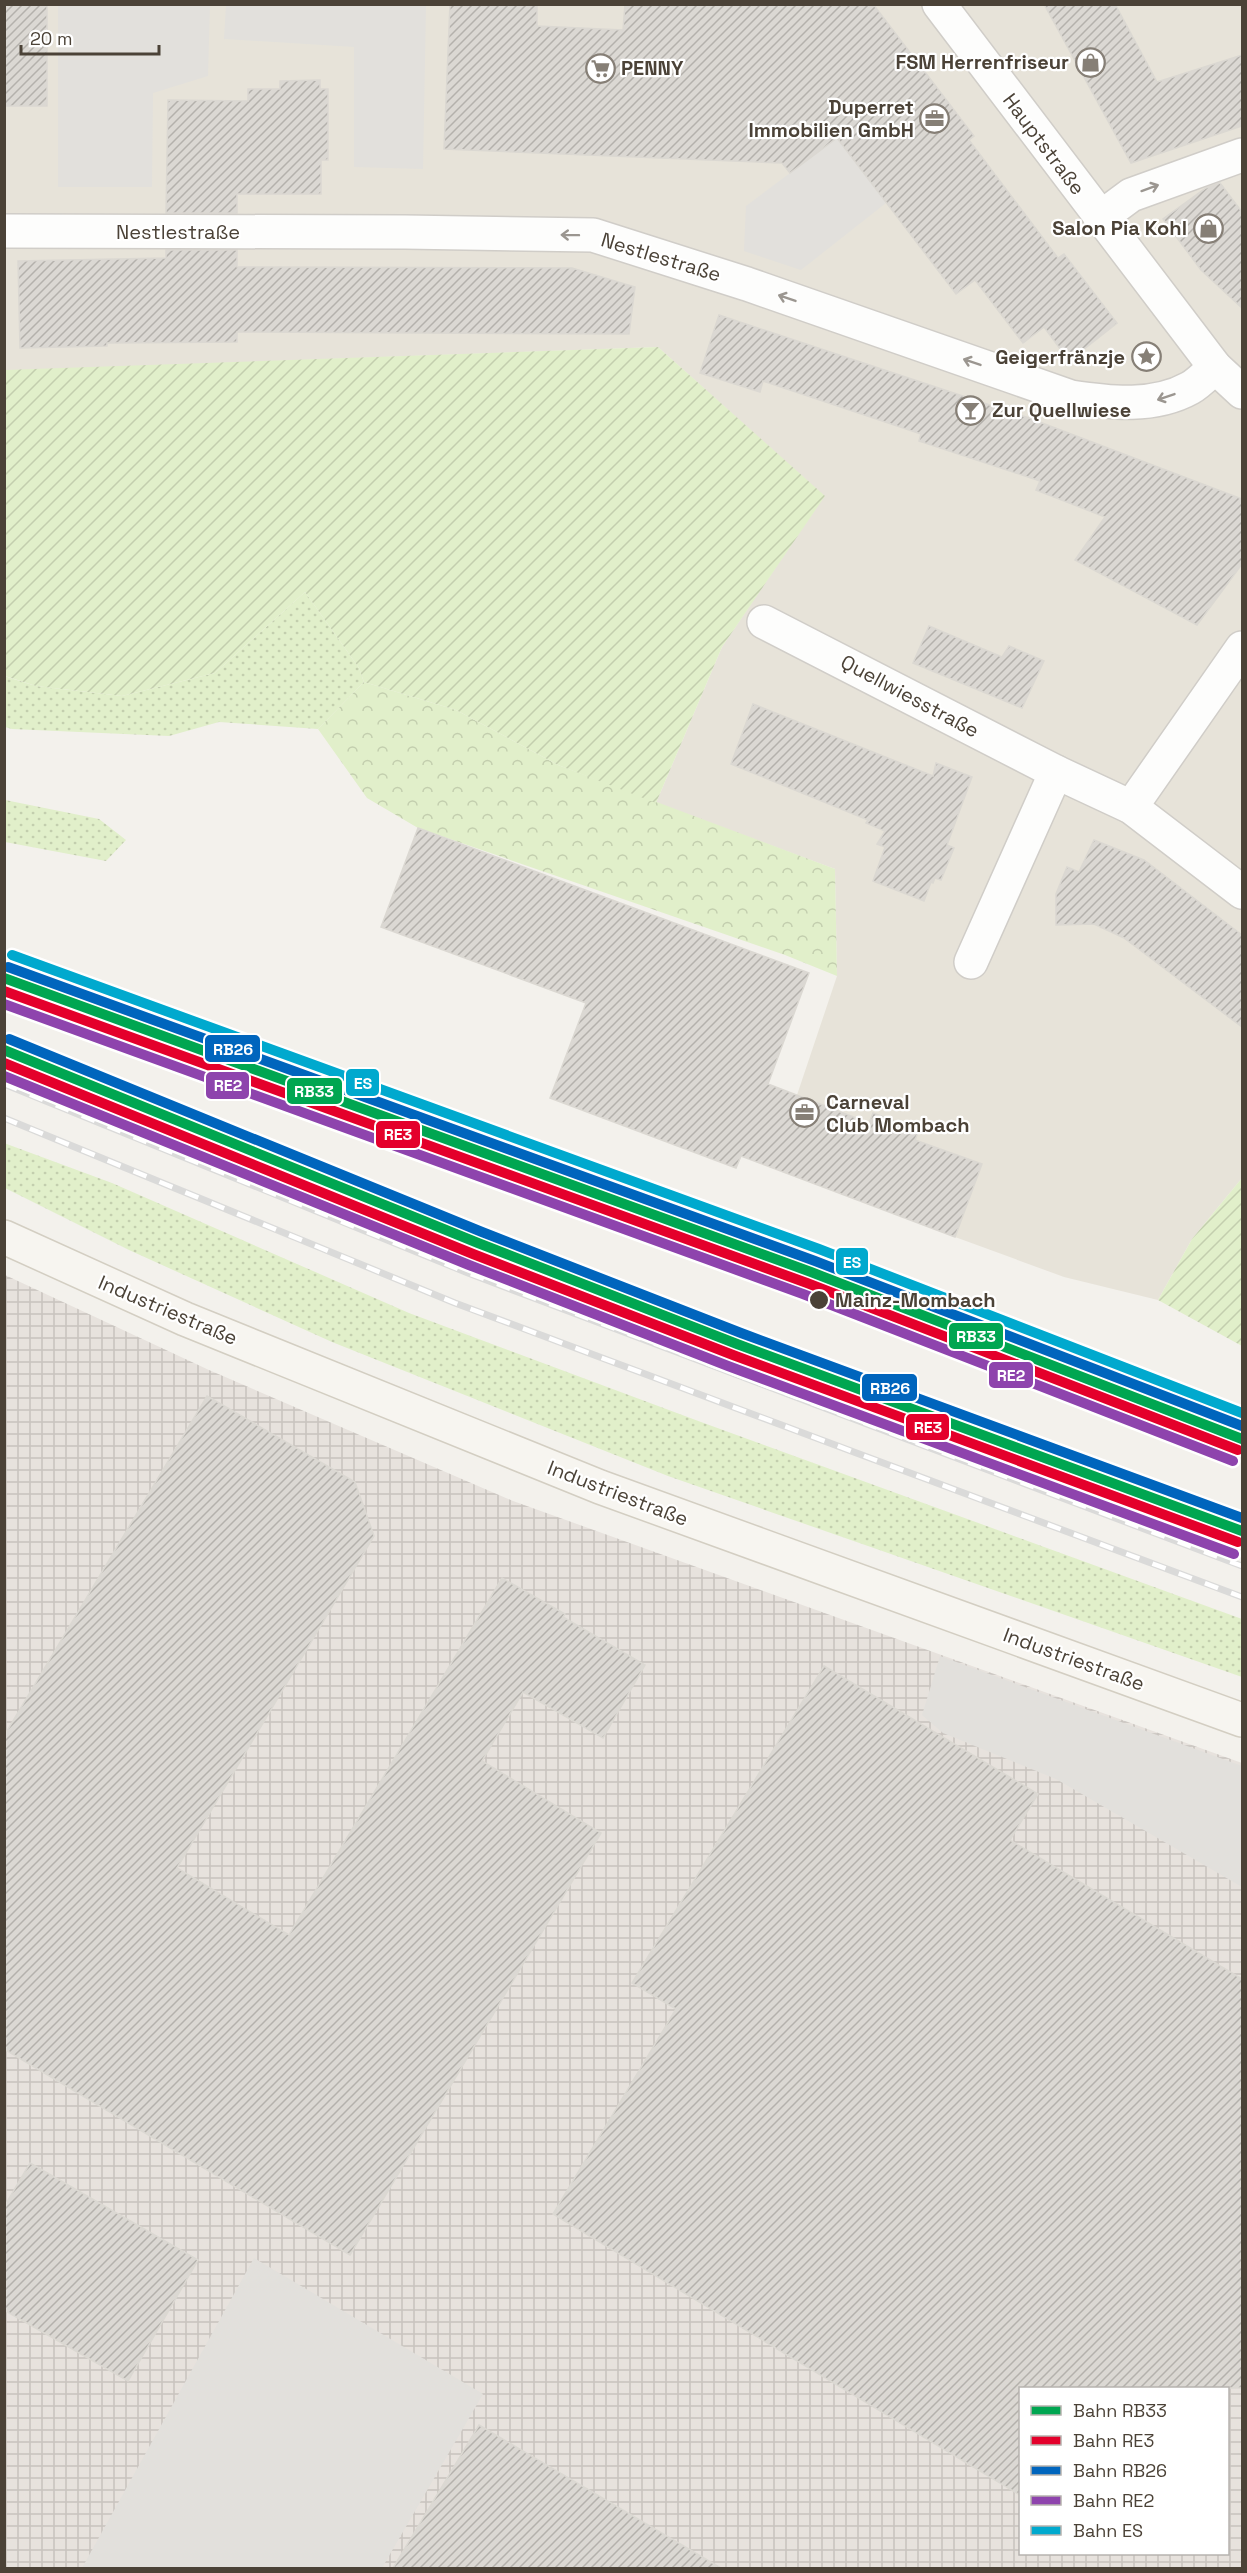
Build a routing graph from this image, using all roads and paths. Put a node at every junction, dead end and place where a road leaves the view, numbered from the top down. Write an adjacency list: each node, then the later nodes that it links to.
1 (939, 4): 3 (street, Hauptstraße)
2 (1242, 155): 3 (street, one-way to 2)
3 (1100, 218): 5 (street, Hauptstraße)
4 (4, 231): 5 (street, Nestlestraße, one-way to 4)
5 (1215, 367): 6 (street, Hauptstraße)
6 (1242, 392)
7 (764, 622): 9 (street, Quellwiesstraße)
8 (1242, 648): 10 (street)
9 (1056, 772): 10 (street, Quellwiesstraße); 12 (street)
10 (1131, 807): 11 (street, Quellwiesstraße)
11 (1242, 892)
12 (971, 962)
13 (4, 1237): 14 (street, Industriestraße)
14 (1242, 1720)

